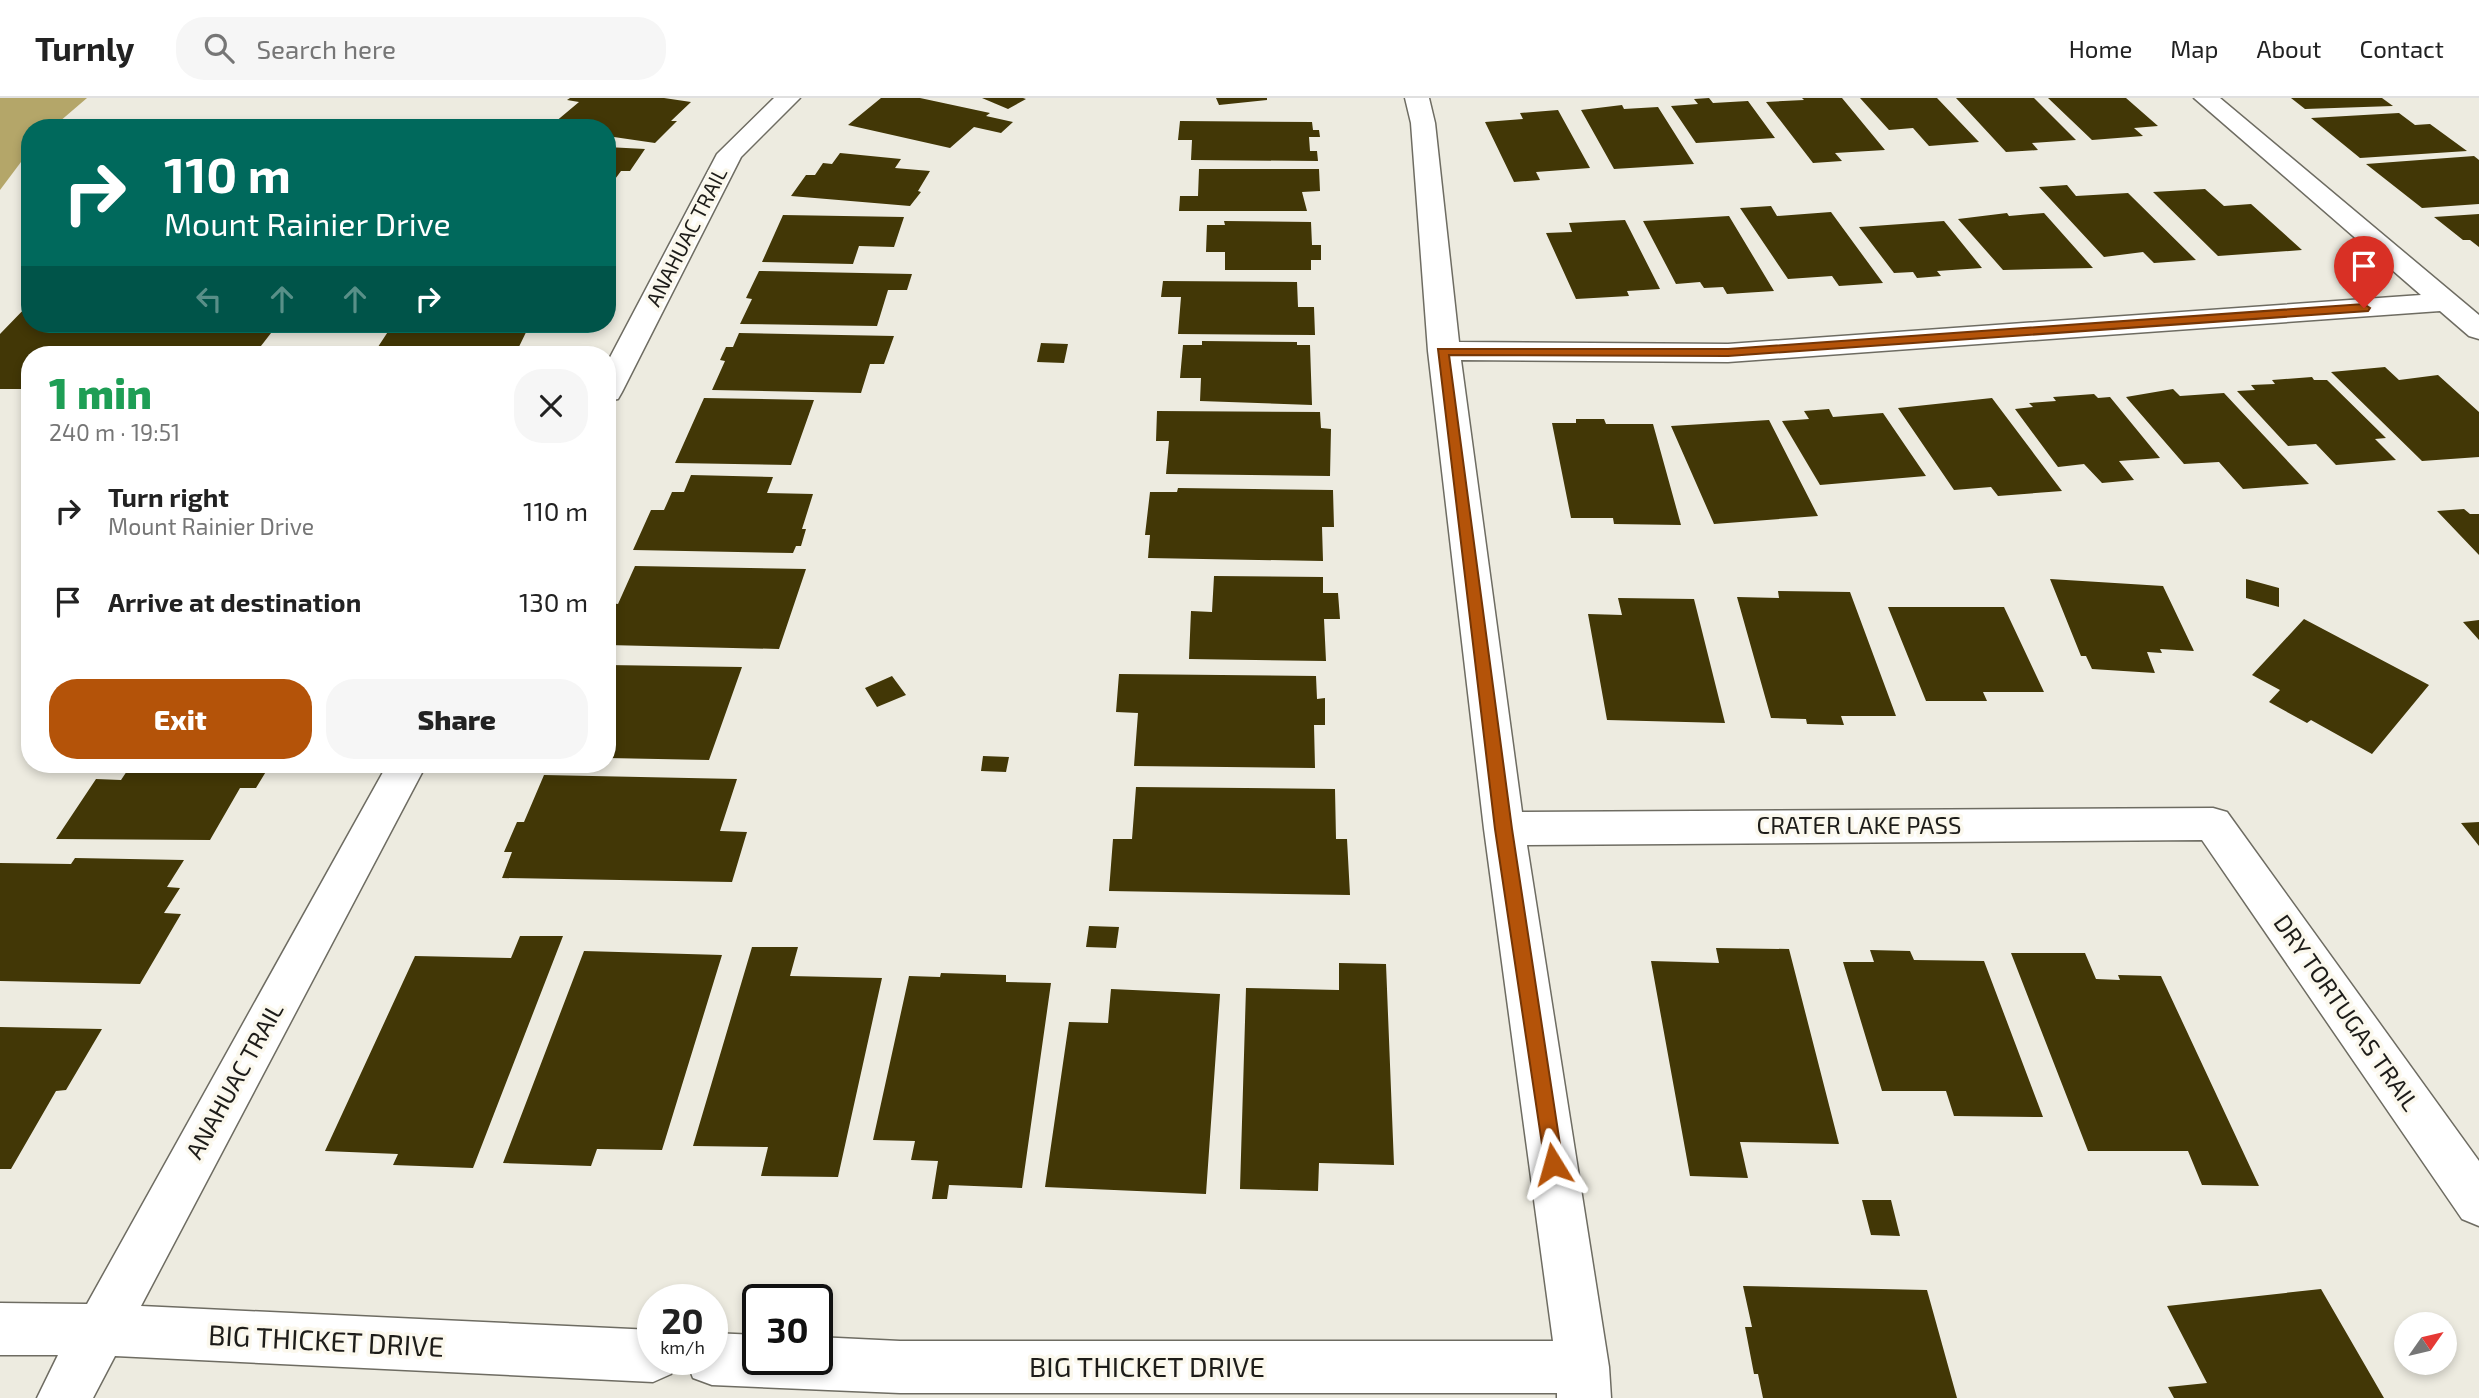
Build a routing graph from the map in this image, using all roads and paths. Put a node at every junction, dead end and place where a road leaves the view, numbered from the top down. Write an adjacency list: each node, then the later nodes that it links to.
1 (788, 98): 7 (street, ANAHUAC TRAIL)
2 (1417, 98): 6 (street)
3 (2206, 98): 4 (street)
4 (2447, 302): 5 (street); 6 (street)
5 (2479, 330)
6 (1443, 351): 10 (street)
7 (616, 374)
8 (403, 773): 13 (street, ANAHUAC TRAIL)
9 (2213, 824): 10 (street, CRATER LAKE PASS); 11 (street, DRY TORTUGAS TRAIL)
10 (1504, 829): 16 (street)
11 (2479, 1202)
12 (0, 1329): 13 (street, BIG THICKET DRIVE)
13 (101, 1330): 14 (street, BIG THICKET DRIVE); 17 (street, ANAHUAC TRAIL)
14 (637, 1355)
15 (728, 1360): 16 (street, BIG THICKET DRIVE)
16 (1583, 1383)
17 (64, 1398)

